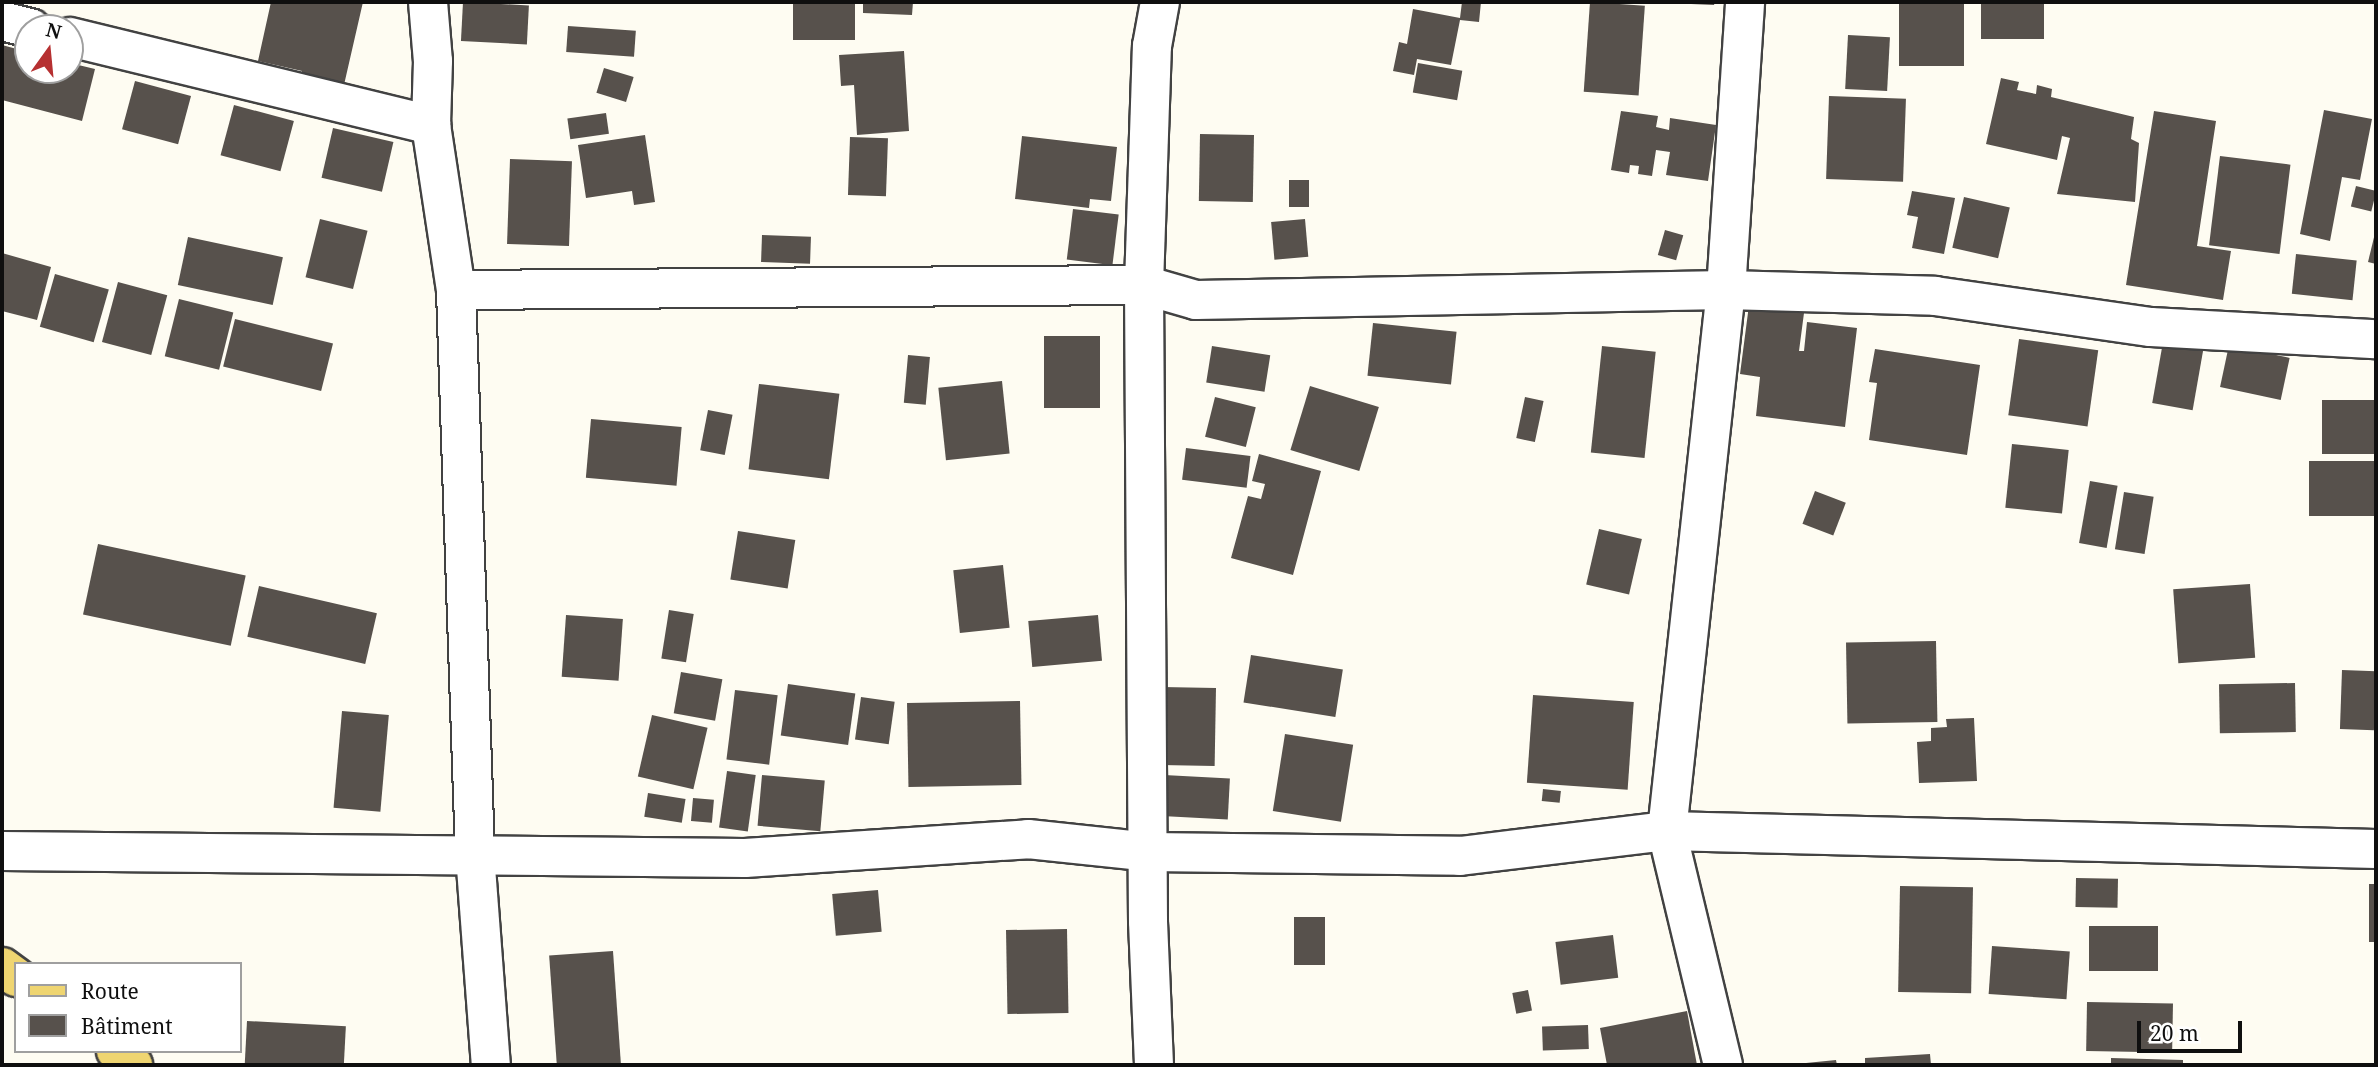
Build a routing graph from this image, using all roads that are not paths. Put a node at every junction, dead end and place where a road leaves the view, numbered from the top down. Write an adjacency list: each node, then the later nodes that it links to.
1 (428, 2): 5 (street)
2 (1160, 2): 6 (street)
3 (1745, 2): 8 (street)
4 (84, 40): 5 (street)
5 (431, 125): 7 (street)
6 (1144, 285): 7 (street); 8 (street); 13 (street)
7 (456, 290): 14 (street)
8 (1726, 290): 9 (street); 10 (street)
9 (2376, 339)
10 (1667, 831): 11 (street); 13 (street); 19 (street)
11 (2376, 849)
12 (2, 851): 14 (street)
13 (1149, 852): 14 (street); 18 (street)
14 (475, 854): 17 (street)
15 (118, 1053): 16 (main road)
16 (133, 1065)
17 (491, 1065)
18 (1153, 1065)
19 (1723, 1065)

